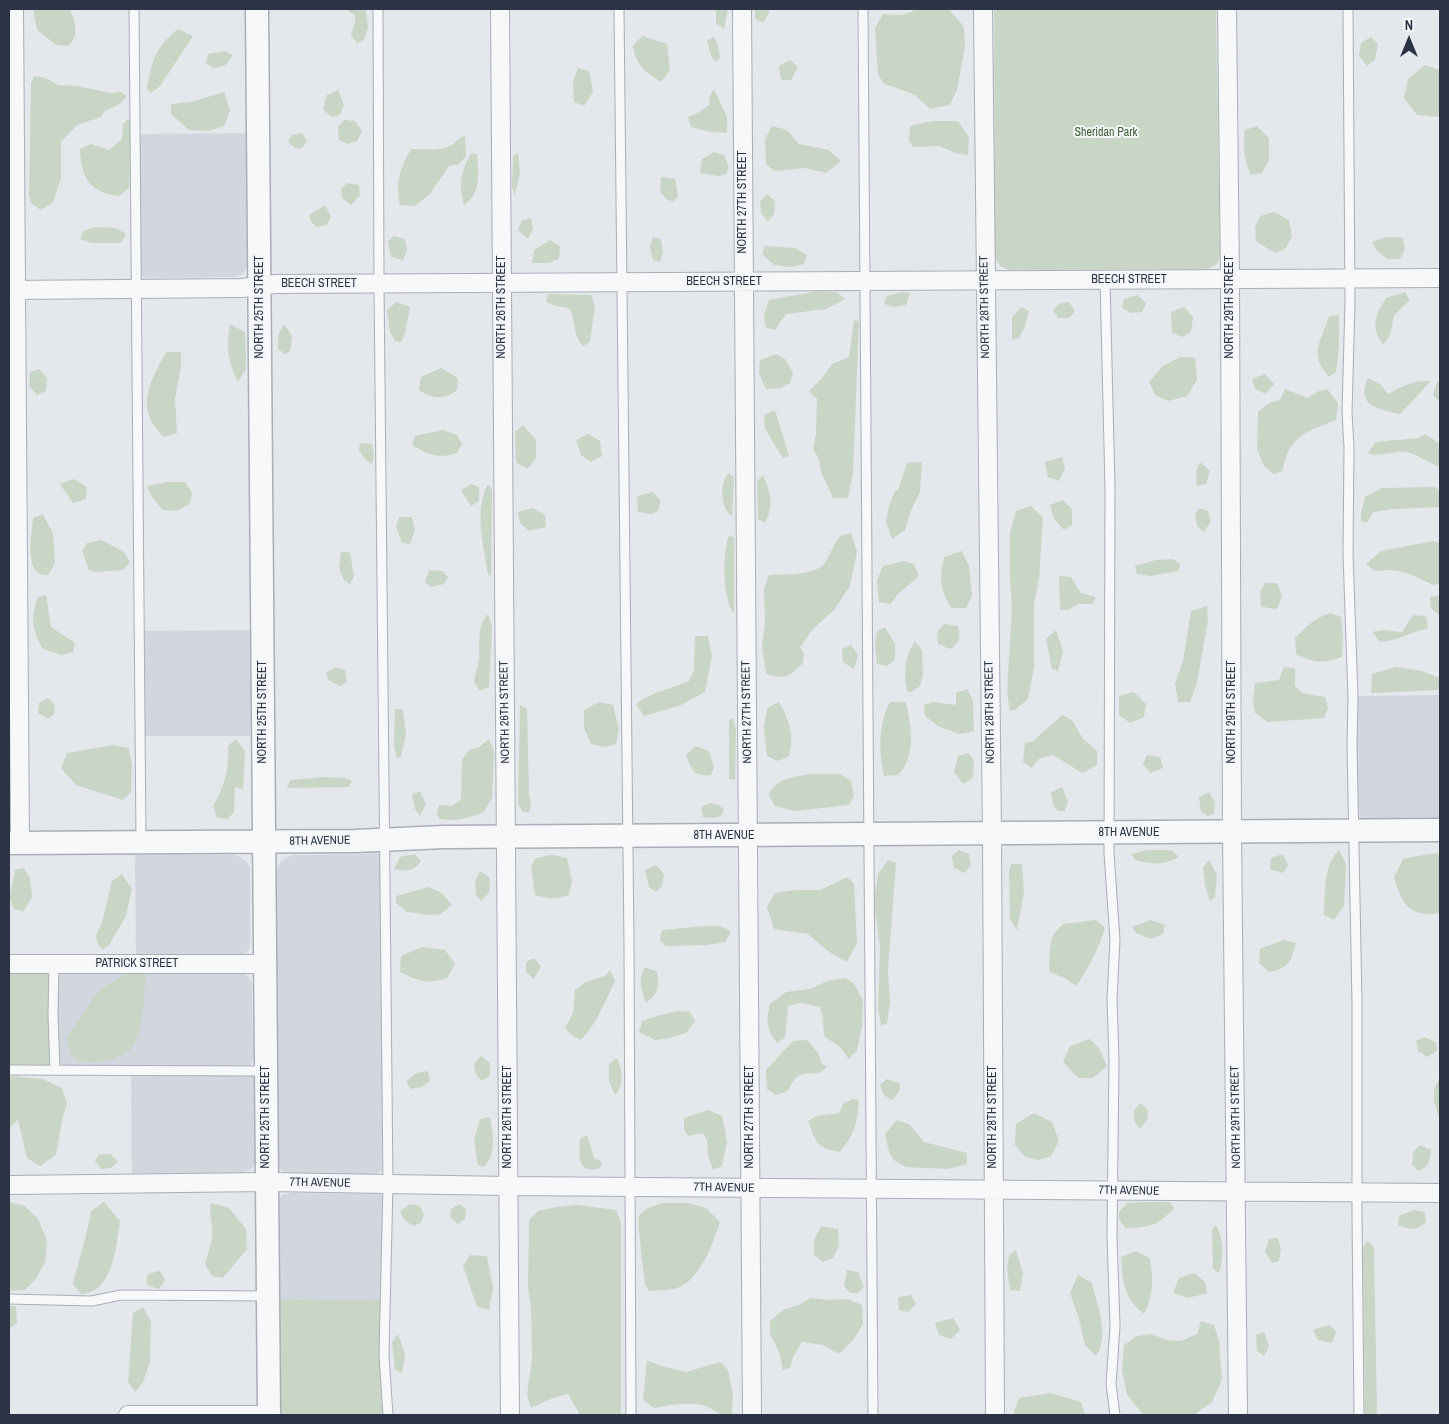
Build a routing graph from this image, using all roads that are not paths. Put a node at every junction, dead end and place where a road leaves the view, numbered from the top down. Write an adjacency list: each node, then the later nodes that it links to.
1 (14, 9): 24 (street)
2 (134, 9): 23 (lane)
3 (257, 9): 22 (street, NORTH 25TH STREET)
4 (378, 9): 20 (lane)
5 (500, 9): 21 (street, NORTH 26TH STREET)
6 (619, 9): 18 (lane)
7 (742, 9): 19 (street, NORTH 27TH STREET)
8 (863, 9): 16 (lane)
9 (983, 9): 17 (street, NORTH 28TH STREET)
10 (1227, 9): 14 (street, NORTH 29TH STREET)
11 (1348, 9): 12 (lane)
12 (1350, 278): 13 (street, BEECH STREET); 14 (street, BEECH STREET); 26 (lane)
13 (1440, 278)
14 (1230, 279): 15 (street, BEECH STREET); 29 (street, NORTH 29TH STREET)
15 (1105, 280): 17 (street, BEECH STREET); 28 (lane)
16 (865, 281): 17 (street, BEECH STREET); 19 (street, BEECH STREET); 30 (lane)
17 (985, 281): 27 (street, NORTH 28TH STREET)
18 (623, 282): 19 (street, BEECH STREET); 21 (street, BEECH STREET); 33 (lane)
19 (743, 282): 31 (street, NORTH 27TH STREET)
20 (378, 283): 21 (street, BEECH STREET); 22 (street, BEECH STREET); 34 (lane)
21 (501, 283): 32 (street, NORTH 26TH STREET)
22 (260, 286): 23 (street, BEECH STREET); 35 (street, NORTH 25TH STREET)
23 (137, 289): 24 (street, BEECH STREET); 37 (lane)
24 (12, 290): 36 (street)
25 (1440, 830): 26 (street, 8TH AVENUE)
26 (1354, 831): 29 (street, 8TH AVENUE); 54 (lane)
27 (992, 833): 28 (street, 8TH AVENUE); 30 (street, 8TH AVENUE); 51 (street, NORTH 28TH STREET)
28 (1109, 833): 29 (street, 8TH AVENUE); 52 (lane)
29 (1232, 833): 53 (street, NORTH 29TH STREET)
30 (868, 835): 31 (street, 8TH AVENUE); 50 (lane)
31 (748, 836): 33 (street, 8TH AVENUE); 49 (street, NORTH 27TH STREET)
32 (506, 837): 33 (street, 8TH AVENUE); 34 (street, 8TH AVENUE); 47 (street, NORTH 26TH STREET)
33 (627, 837): 48 (lane)
34 (385, 839): 35 (street, 8TH AVENUE); 45 (lane)
35 (264, 842): 37 (street, 8TH AVENUE); 40 (street, NORTH 25TH STREET)
36 (14, 843): 37 (street, 8TH AVENUE)
37 (141, 843)
38 (9, 964): 39 (street, PATRICK STREET)
39 (54, 964): 40 (street, PATRICK STREET); 42 (lane)
40 (265, 964): 43 (street, NORTH 25TH STREET)
41 (9, 1070): 42 (lane)
42 (55, 1070): 43 (lane)
43 (266, 1071): 44 (street, NORTH 25TH STREET)
44 (267, 1182): 45 (street, 7TH AVENUE); 46 (street, 7TH AVENUE); 56 (street, NORTH 25TH STREET)
45 (388, 1184): 47 (street, 7TH AVENUE); 60 (lane)
46 (9, 1185)
47 (509, 1186): 48 (street, 7TH AVENUE); 61 (street, NORTH 26TH STREET)
48 (630, 1187): 49 (street, 7TH AVENUE); 62 (lane)
49 (751, 1188): 50 (street, 7TH AVENUE); 63 (street, NORTH 27TH STREET)
50 (871, 1189): 51 (street, 7TH AVENUE); 64 (lane)
51 (993, 1190): 52 (street, 7TH AVENUE); 65 (street, NORTH 28TH STREET)
52 (1113, 1191): 53 (street, 7TH AVENUE); 66 (lane)
53 (1236, 1192): 54 (street, 7TH AVENUE); 67 (street, NORTH 29TH STREET)
54 (1357, 1193): 55 (street, 7TH AVENUE); 68 (lane)
55 (1440, 1193)
56 (268, 1296): 57 (lane); 59 (street, NORTH 25TH STREET)
57 (9, 1299)
58 (128, 1415): 59 (street)
59 (269, 1415)
60 (388, 1415)
61 (510, 1415)
62 (631, 1415)
63 (752, 1415)
64 (873, 1415)
65 (995, 1415)
66 (1115, 1415)
67 (1238, 1415)
68 (1359, 1415)

